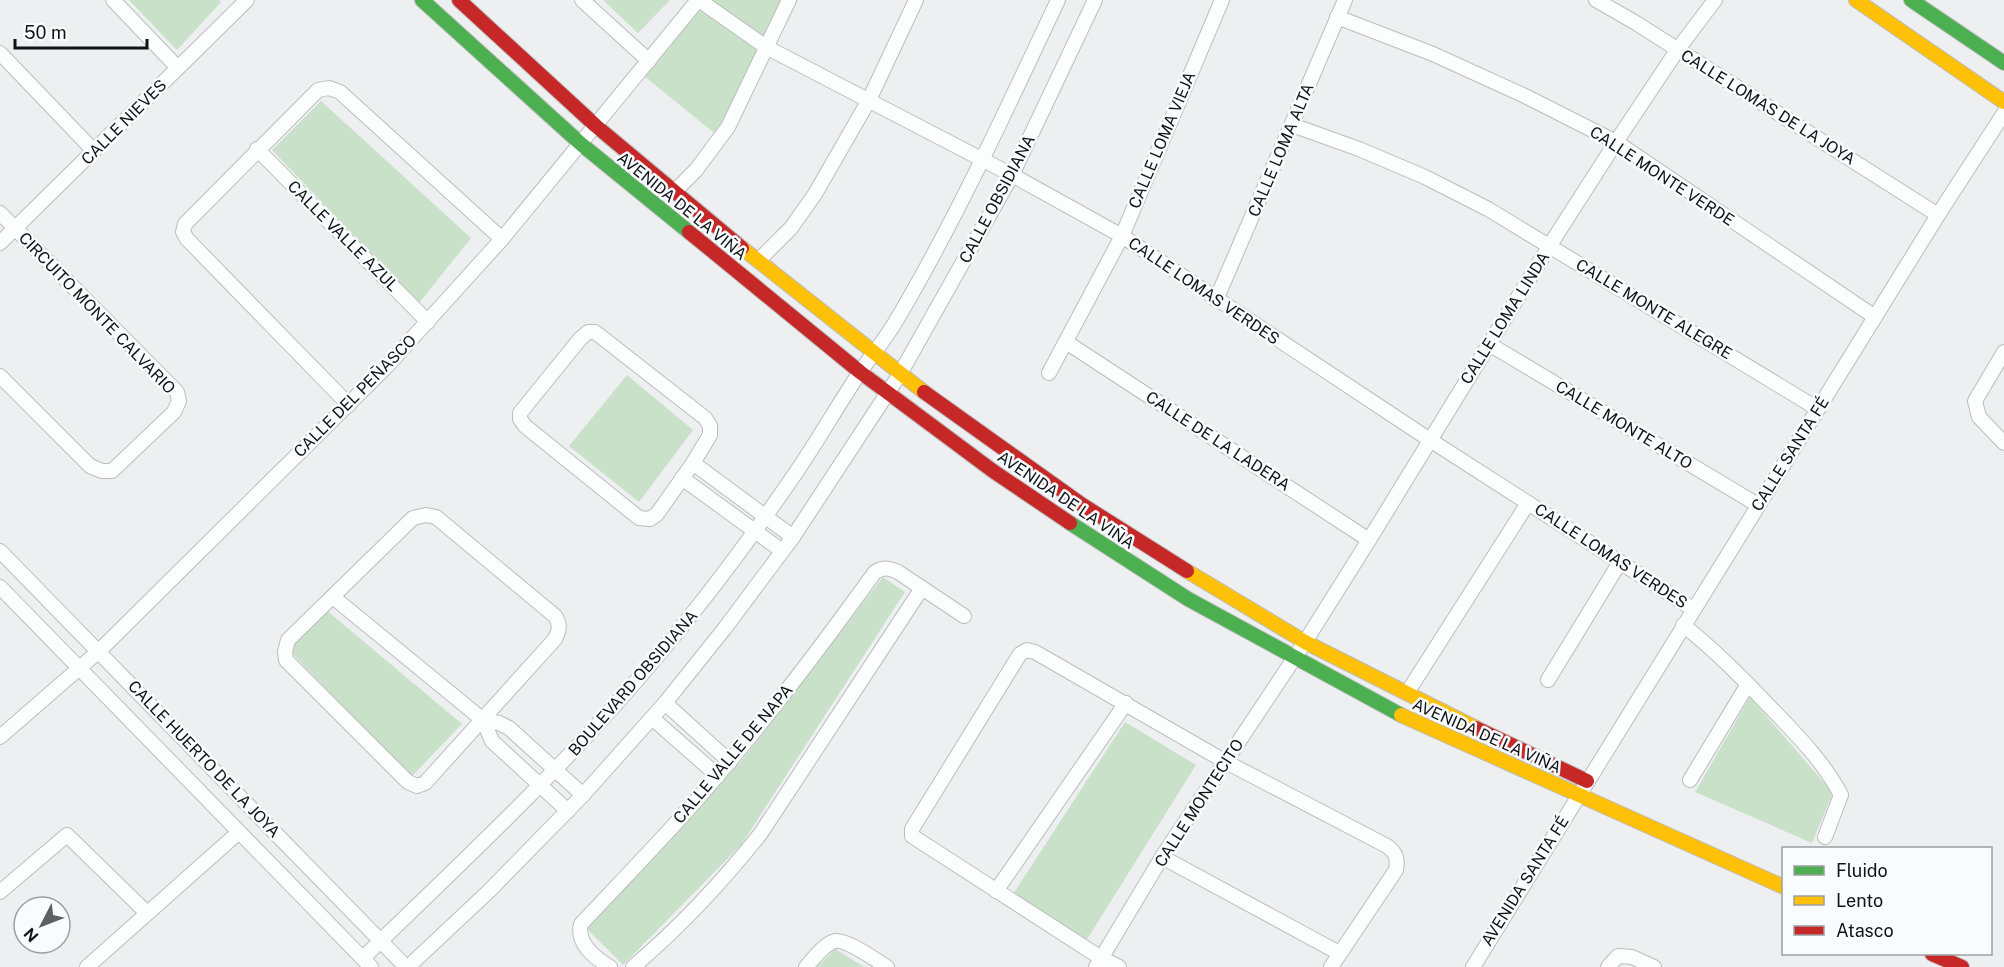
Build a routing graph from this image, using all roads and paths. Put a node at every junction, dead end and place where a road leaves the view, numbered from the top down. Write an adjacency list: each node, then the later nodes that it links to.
1 (113, 0): 23 (street)
2 (422, 0): 30 (street, AVENIDA DE LA VIÑA)
3 (459, 0): 28 (street, AVENIDA DE LA VIÑA)
4 (582, 0): 21 (street)
5 (699, 0): 18 (street, CALLE LOMAS VERDES); 21 (street, CALLE DEL PEÑASCO)
6 (789, 0): 18 (street)
7 (916, 0): 24 (street)
8 (1058, 0): 33 (street, CALLE OBSIDIANA)
9 (1095, 0): 34 (street, CALLE OBSIDIANA)
10 (1222, 0): 39 (street, CALLE LOMA VIEJA)
11 (1344, 0): 17 (street, CALLE LOMA ALTA)
12 (1596, 0): 19 (street, CALLE LOMAS DE LA JOYA)
13 (1715, 0): 19 (street, CALLE LOMA LINDA)
14 (1856, 0): 25 (street)
15 (1911, 0): 22 (street)
16 (241, 2): 23 (street, CALLE NIEVES)
17 (1337, 17): 27 (street, CALLE LOMA ALTA); 29 (street, CALLE MONTE VERDE)
18 (766, 47): 24 (street, CALLE LOMAS VERDES); 35 (street)
19 (1678, 49): 29 (street, CALLE LOMA LINDA); 37 (street, CALLE LOMAS DE LA JOYA)
20 (0, 53): 32 (street)
21 (649, 61): 28 (street, CALLE DEL PEÑASCO)
22 (2004, 63)
23 (178, 68): 32 (street, CALLE NIEVES)
24 (869, 100): 33 (street, CALLE LOMAS VERDES); 43 (street)
25 (2004, 102)
26 (2004, 113): 37 (street, CALLE SANTA FÉ)
27 (1292, 125): 42 (street, CALLE MONTE ALEGRE); 44 (street, CALLE LOMA ALTA)
28 (596, 126): 30 (street, CALLE DEL PEÑASCO); 35 (street, AVENIDA DE LA VIÑA)
29 (1616, 142): 42 (street, CALLE LOMA LINDA); 45 (street, CALLE MONTE VERDE)
30 (581, 144): 40 (street, CALLE DEL PEÑASCO); 51 (street, AVENIDA DE LA VIÑA)
31 (257, 149): 40 (street); 46 (street, CALLE VALLE AZUL); 56 (street)
32 (94, 151): 38 (street, CALLE NIEVES)
33 (982, 160): 34 (street, CALLE LOMAS VERDES); 50 (street, CALLE OBSIDIANA)
34 (1012, 175): 39 (street, CALLE LOMAS VERDES); 53 (street, CALLE OBSIDIANA)
35 (675, 191): 43 (street, AVENIDA DE LA VIÑA)
36 (0, 213): 38 (street)
37 (1938, 215): 45 (street, CALLE SANTA FÉ)
38 (15, 228): 41 (street, CALLE NIEVES); 54 (street, CIRCUITO MONTE CALVARIO)
39 (1122, 236): 44 (street, CALLE LOMAS VERDES); 47 (street, CALLE LOMA VIEJA)
40 (502, 239): 46 (street, CALLE DEL PEÑASCO)
41 (0, 243)
42 (1550, 245): 48 (street, CALLE LOMA LINDA); 57 (street, CALLE MONTE ALEGRE)
43 (758, 261): 50 (street, AVENIDA DE LA VIÑA)
44 (1216, 300): 58 (street, CALLE LOMAS VERDES)
45 (1875, 316): 57 (street, CALLE SANTA FÉ)
46 (428, 322): 56 (street, CALLE DEL PEÑASCO)
47 (1066, 342): 52 (street, CALLE LOMA VIEJA); 67 (street, CALLE DE LA LADERA)
48 (1489, 344): 58 (street, CALLE LOMA LINDA); 63 (street, CALLE MONTE ALTO)
49 (2004, 352): 59 (street)
50 (874, 355): 51 (street, CALLE OBSIDIANA); 53 (street, AVENIDA DE LA VIÑA)
51 (860, 372): 55 (street, AVENIDA DE LA VIÑA); 64 (street, BOULEVARD OBSIDIANA)
52 (1050, 373)
53 (900, 374): 55 (street, CALLE OBSIDIANA); 77 (street, AVENIDA DE LA VIÑA)
54 (0, 376)
55 (888, 392): 66 (street, BOULEVARD OBSIDIANA); 79 (street, AVENIDA DE LA VIÑA)
56 (349, 405): 78 (street, CALLE DEL PEÑASCO)
57 (1818, 409): 63 (street, CALLE SANTA FÉ)
58 (1430, 440): 62 (street, CALLE LOMAS VERDES); 67 (street, CALLE LOMA LINDA)
59 (2004, 443)
60 (693, 463): 61 (street); 61 (street); 64 (street)
61 (682, 478): 65 (street)
62 (1528, 502): 70 (street, CALLE LOMAS VERDES); 83 (street)
63 (1758, 505): 74 (street, CALLE SANTA FÉ)
64 (765, 518): 65 (street, BOULEVARD OBSIDIANA); 66 (street)
65 (755, 531): 69 (street); 91 (street, BOULEVARD OBSIDIANA)
66 (793, 537): 69 (street, BOULEVARD OBSIDIANA)
67 (1370, 540): 77 (street, CALLE LOMA LINDA)
68 (0, 551): 78 (street, CALLE HUERTO DE LA JOYA)
69 (782, 551): 84 (street, BOULEVARD OBSIDIANA)
70 (1620, 562): 74 (street, CALLE LOMAS VERDES); 81 (street)
71 (0, 587): 80 (street)
72 (922, 588): 75 (street, CALLE VALLE DE NAPA); 89 (street, CALLE VALLE DE NAPA); 114 (street)
73 (333, 597): 87 (street); 87 (street); 87 (street)
74 (1693, 609): 76 (street, CALLE SANTA FÉ)
75 (964, 616)
76 (1683, 625): 82 (street, CALLE LOMAS VERDES); 94 (street, CALLE SANTA FÉ)
77 (1305, 642): 79 (street, CALLE MONTECITO); 83 (street, AVENIDA DE LA VIÑA)
78 (99, 651): 80 (street, CALLE DEL PEÑASCO); 106 (street, CALLE HUERTO DE LA JOYA)
79 (1294, 658): 90 (street, CALLE MONTECITO); 97 (street, AVENIDA DE LA VIÑA)
80 (79, 668): 88 (street, CALLE DEL PEÑASCO); 99 (street)
81 (1548, 680)
82 (1748, 684): 93 (street); 100 (street, CALLE LOMAS VERDES)
83 (1407, 693): 94 (street, AVENIDA DE LA VIÑA)
84 (665, 703): 86 (street, BOULEVARD OBSIDIANA); 89 (street)
85 (1126, 703): 90 (street); 103 (street); 103 (street)
86 (652, 718): 92 (street); 96 (street, BOULEVARD OBSIDIANA)
87 (483, 720): 91 (street); 95 (street)
88 (0, 736)
89 (730, 762): 92 (street, CALLE VALLE DE NAPA)
90 (1226, 762): 101 (street, CALLE MONTECITO); 107 (street)
91 (556, 770): 95 (street, BOULEVARD OBSIDIANA); 96 (street)
92 (718, 776): 113 (street, CALLE VALLE DE NAPA)
93 (1690, 780)
94 (1587, 781): 97 (street, CALLE SANTA FÉ)
95 (541, 786): 98 (street); 106 (street, BOULEVARD OBSIDIANA)
96 (583, 795): 98 (street, BOULEVARD OBSIDIANA)
97 (1578, 796): 102 (street, AVENIDA DE LA VIÑA); 119 (street, AVENIDA SANTA FÉ)
98 (568, 811): 112 (street, BOULEVARD OBSIDIANA)
99 (239, 832): 105 (street); 109 (street)
100 (1825, 837)
101 (1162, 857): 107 (street); 110 (street, CALLE MONTECITO)
102 (1782, 886)
103 (996, 891): 110 (street)
104 (0, 892): 105 (street)
105 (147, 913): 111 (street)
106 (381, 940): 109 (street, BOULEVARD OBSIDIANA); 112 (street, CALLE HUERTO DE LA JOYA)
107 (1339, 954): 118 (street)
108 (1934, 955): 122 (street)
109 (367, 963)
110 (1098, 963): 117 (street)
111 (87, 967)
112 (407, 967)
113 (610, 967)
114 (633, 967)
115 (806, 967): 116 (street)
116 (888, 967)
117 (1119, 967)
118 (1331, 967)
119 (1473, 967)
120 (1608, 967): 121 (street)
121 (1654, 967)
122 (1962, 967)

